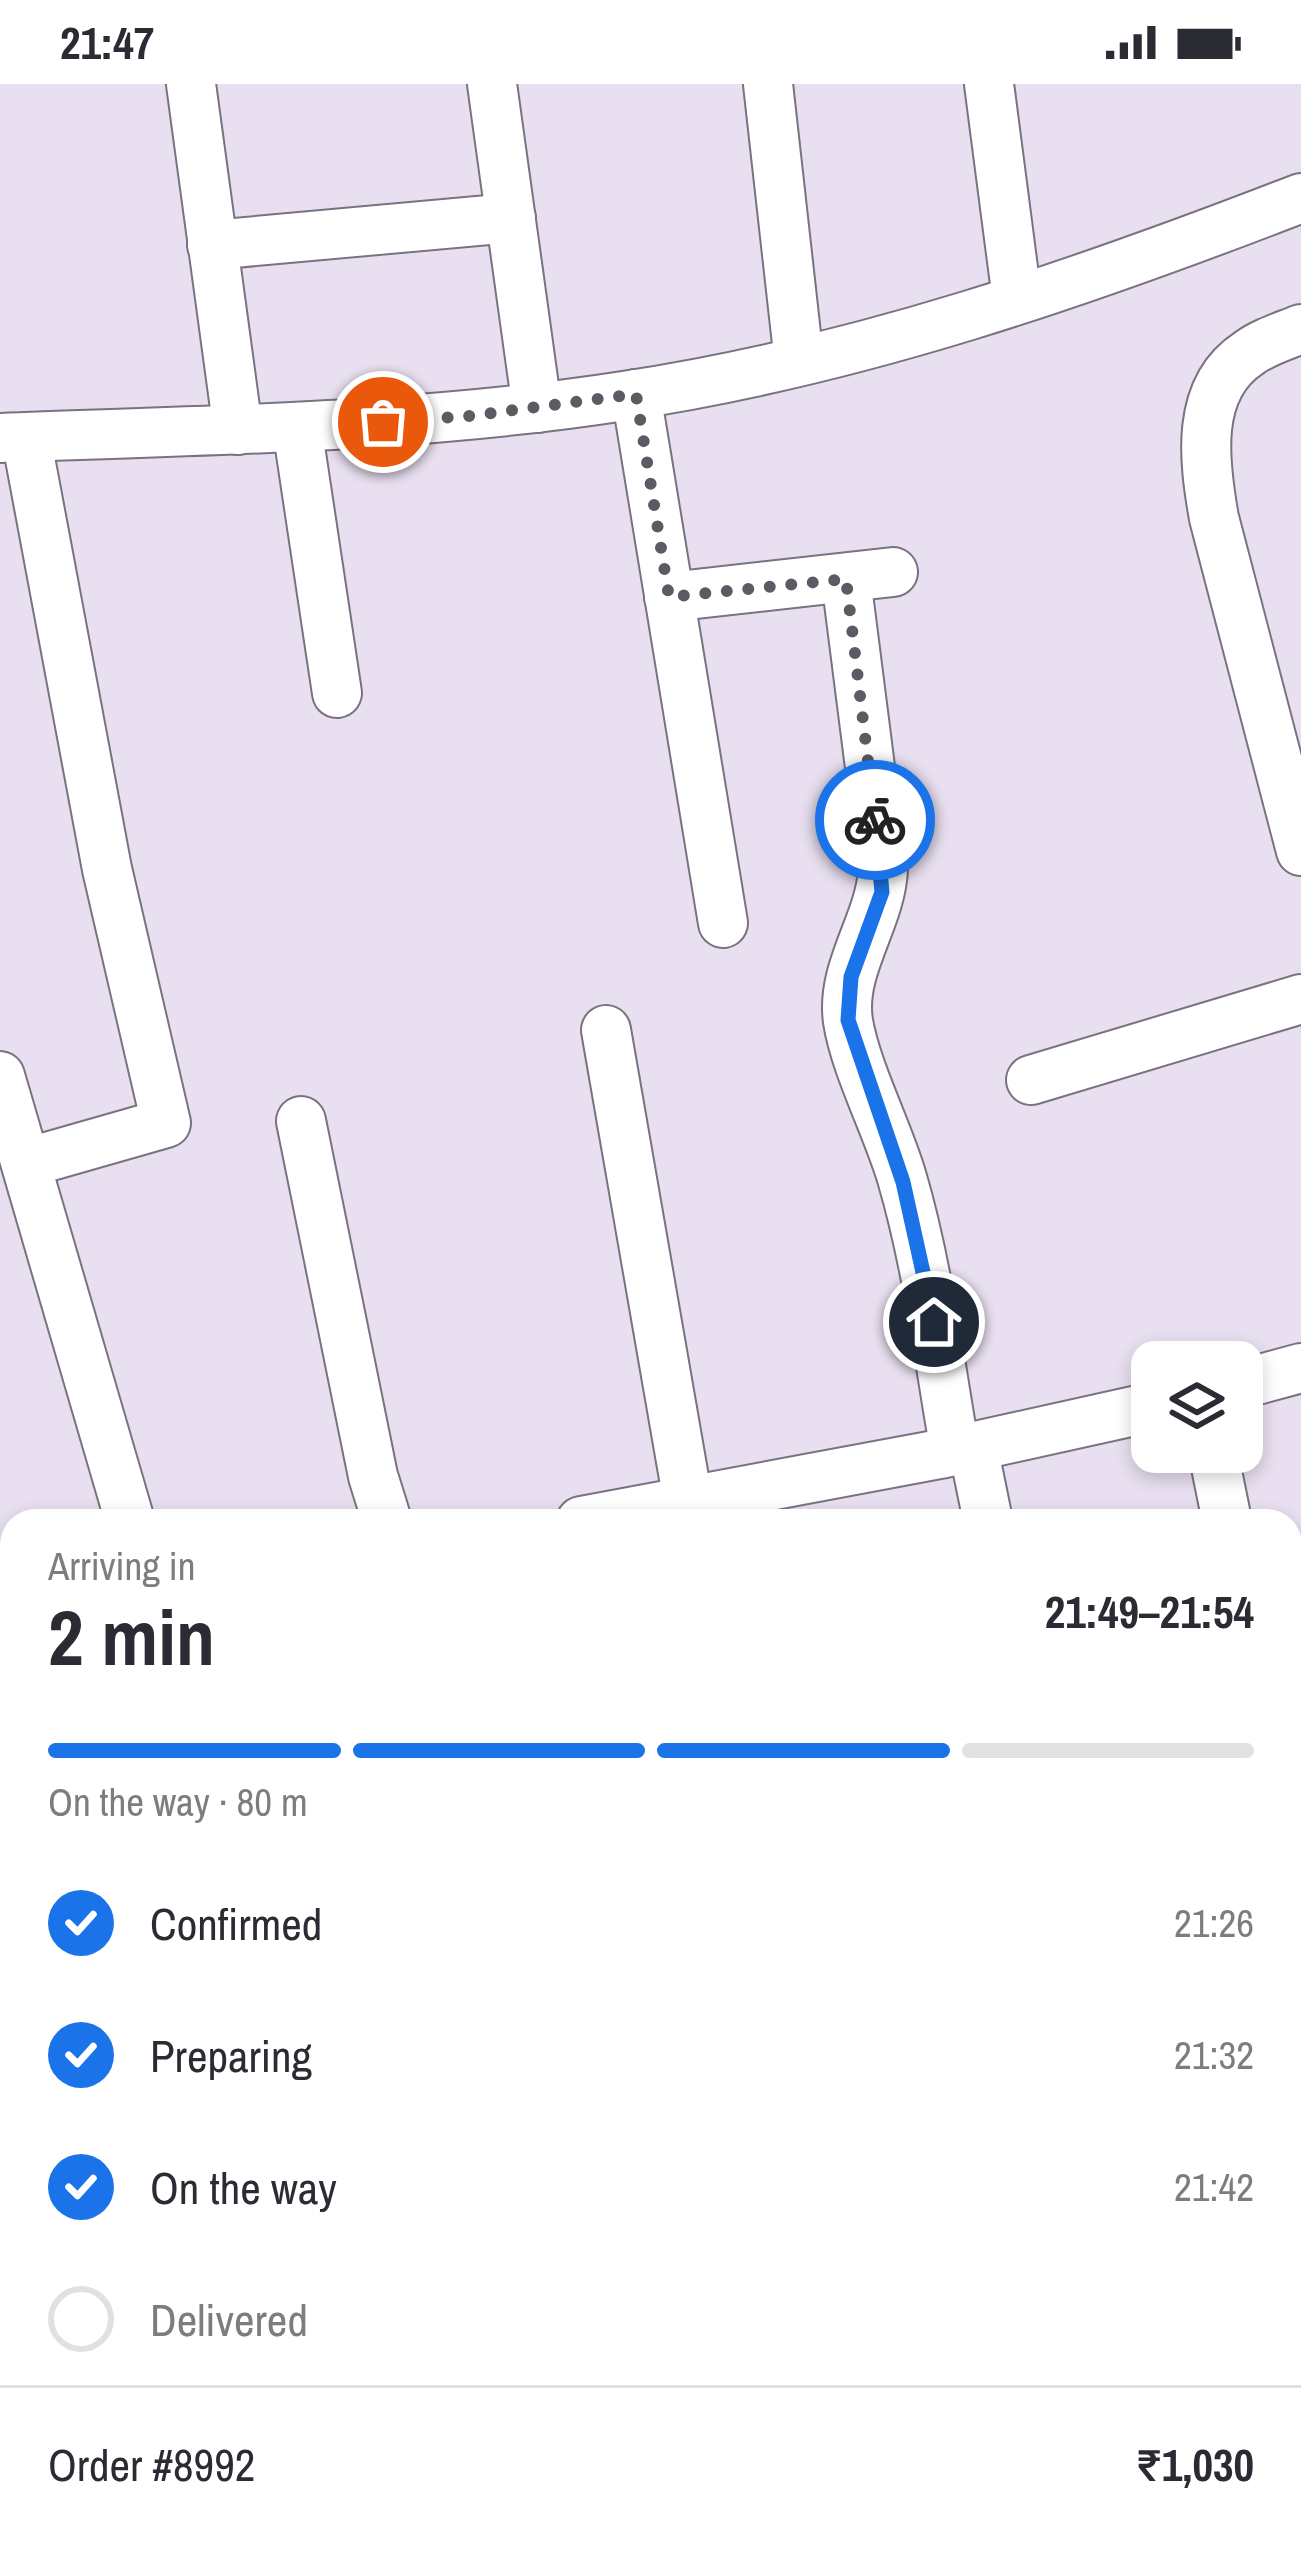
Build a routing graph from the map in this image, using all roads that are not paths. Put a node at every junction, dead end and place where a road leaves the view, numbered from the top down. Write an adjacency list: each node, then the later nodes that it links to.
1 (191, 84): 7 (street)
2 (492, 84): 6 (street)
3 (767, 84): 10 (street)
4 (989, 84): 8 (street)
5 (1301, 198): 8 (street)
6 (511, 218): 7 (street); 12 (street)
7 (212, 245): 14 (street)
8 (1017, 299): 10 (street)
9 (1301, 329): 20 (street)
10 (799, 361): 11 (street)
11 (636, 394): 12 (street); 18 (street)
12 (537, 407): 13 (street)
13 (297, 427): 14 (street); 19 (street)
14 (238, 430): 15 (street)
15 (13, 438): 27 (street)
16 (893, 572): 17 (street)
17 (846, 579): 18 (street); 31 (street)
18 (669, 597): 21 (street)
19 (337, 693)
20 (1301, 851)
21 (723, 923)
22 (1301, 999): 25 (street)
23 (606, 1030): 33 (street)
24 (0, 1076): 27 (street)
25 (1031, 1080)
26 (302, 1121): 36 (street)
27 (26, 1163): 35 (street)
28 (1301, 1368): 29 (street)
29 (1263, 1378)
30 (1131, 1413): 31 (street)
31 (964, 1449): 34 (street); 38 (street)
32 (1217, 1473): 39 (street)
33 (688, 1501): 34 (street); 37 (street)
34 (784, 1502)
35 (127, 1509)
36 (383, 1509)
37 (645, 1509)
38 (984, 1509)
39 (1225, 1509)

